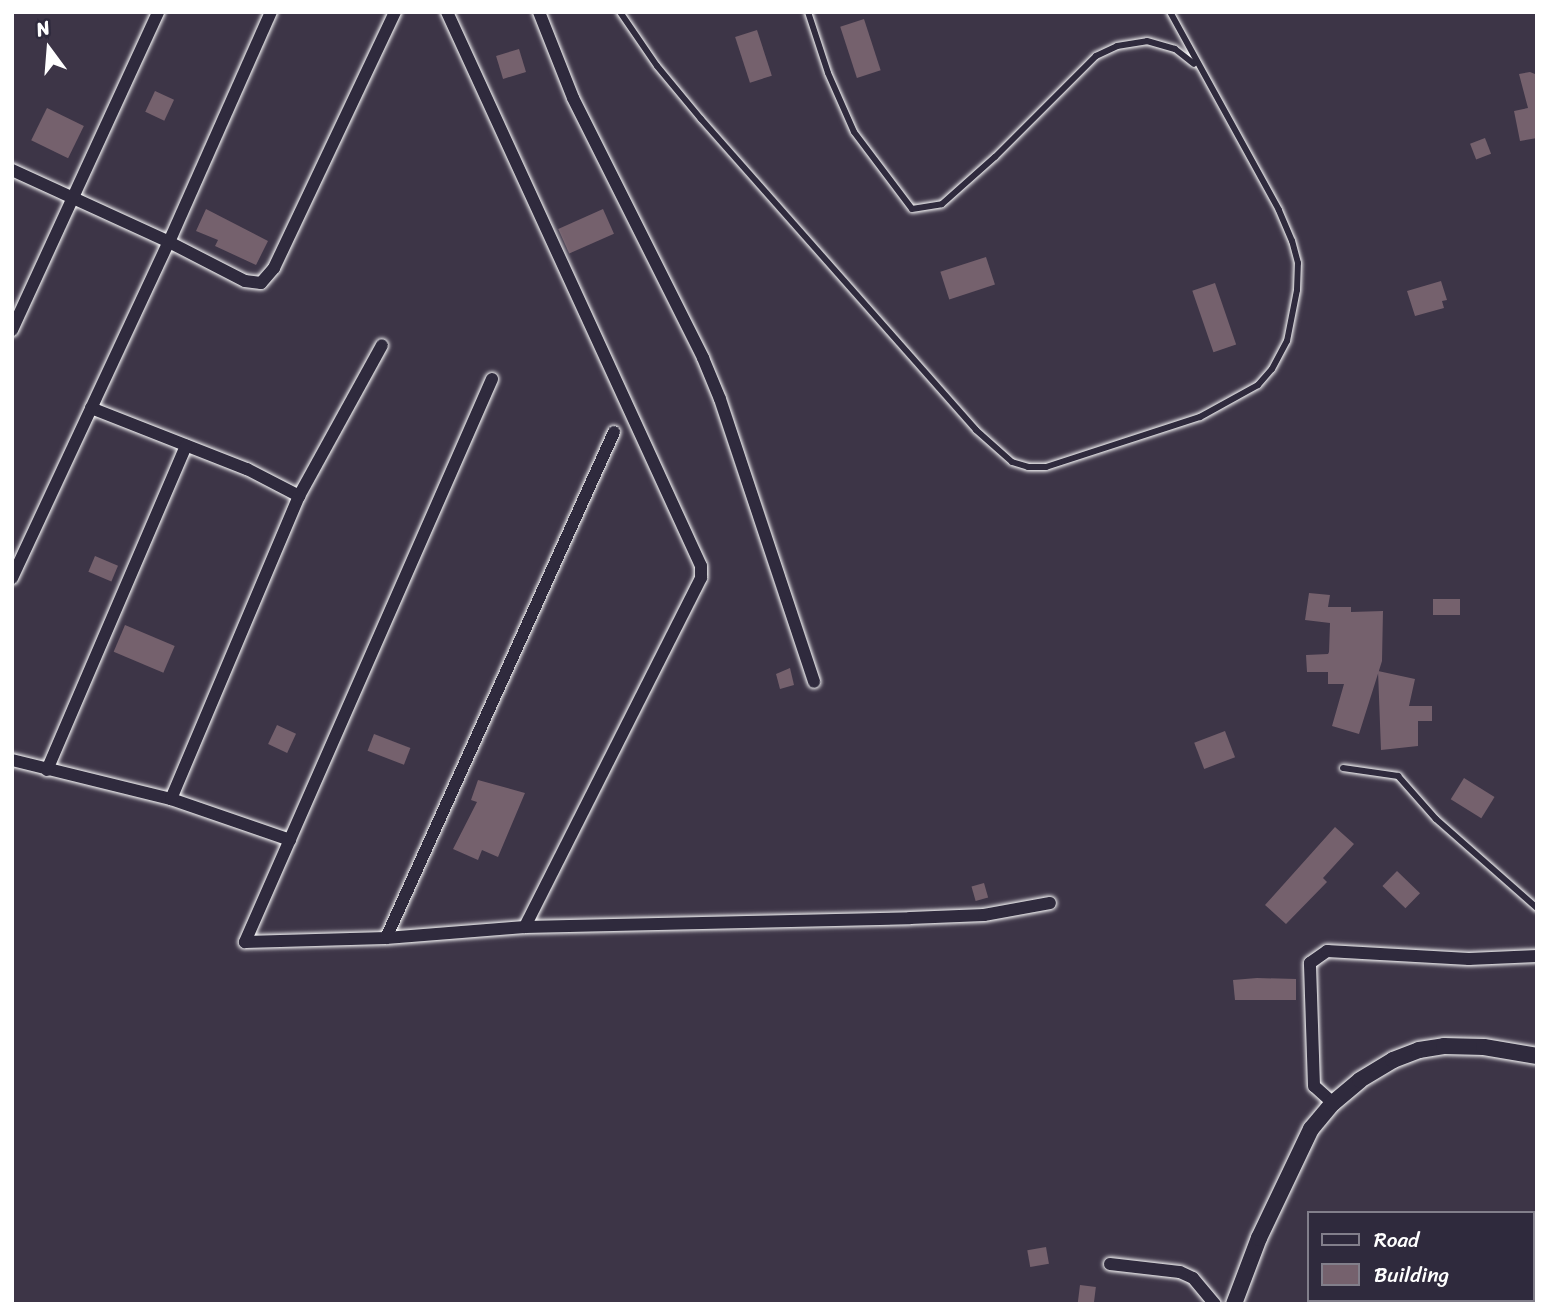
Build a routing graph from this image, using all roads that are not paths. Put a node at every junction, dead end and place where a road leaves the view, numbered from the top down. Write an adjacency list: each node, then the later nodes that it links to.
1 (158, 12): 11 (street)
2 (271, 12): 12 (street)
3 (395, 12): 12 (street)
4 (447, 12): 29 (street)
5 (539, 12): 21 (street)
6 (620, 12): 9 (lane)
7 (808, 12): 9 (lane)
8 (1170, 12): 9 (lane)
9 (1197, 67)
10 (12, 170): 11 (street)
11 (74, 197): 12 (street); 13 (street)
12 (169, 242): 16 (street)
13 (12, 330)
14 (382, 345): 19 (street)
15 (492, 379): 26 (street)
16 (91, 408): 18 (street); 20 (street)
17 (614, 432): 30 (street)
18 (186, 446): 19 (street); 24 (street)
19 (299, 496): 25 (street)
20 (12, 578)
21 (814, 682)
22 (12, 760): 24 (street)
23 (1343, 768): 28 (lane)
24 (47, 770): 25 (street)
25 (171, 799): 26 (street)
26 (290, 840): 30 (street)
27 (1050, 903): 29 (street)
28 (1537, 908)
29 (525, 927): 30 (street)
30 (386, 938)
31 (1537, 956): 33 (street)
32 (1537, 1056): 33 (street)
33 (1333, 1103): 36 (street)
34 (1110, 1264): 35 (street)
35 (1215, 1304)
36 (1234, 1304)

